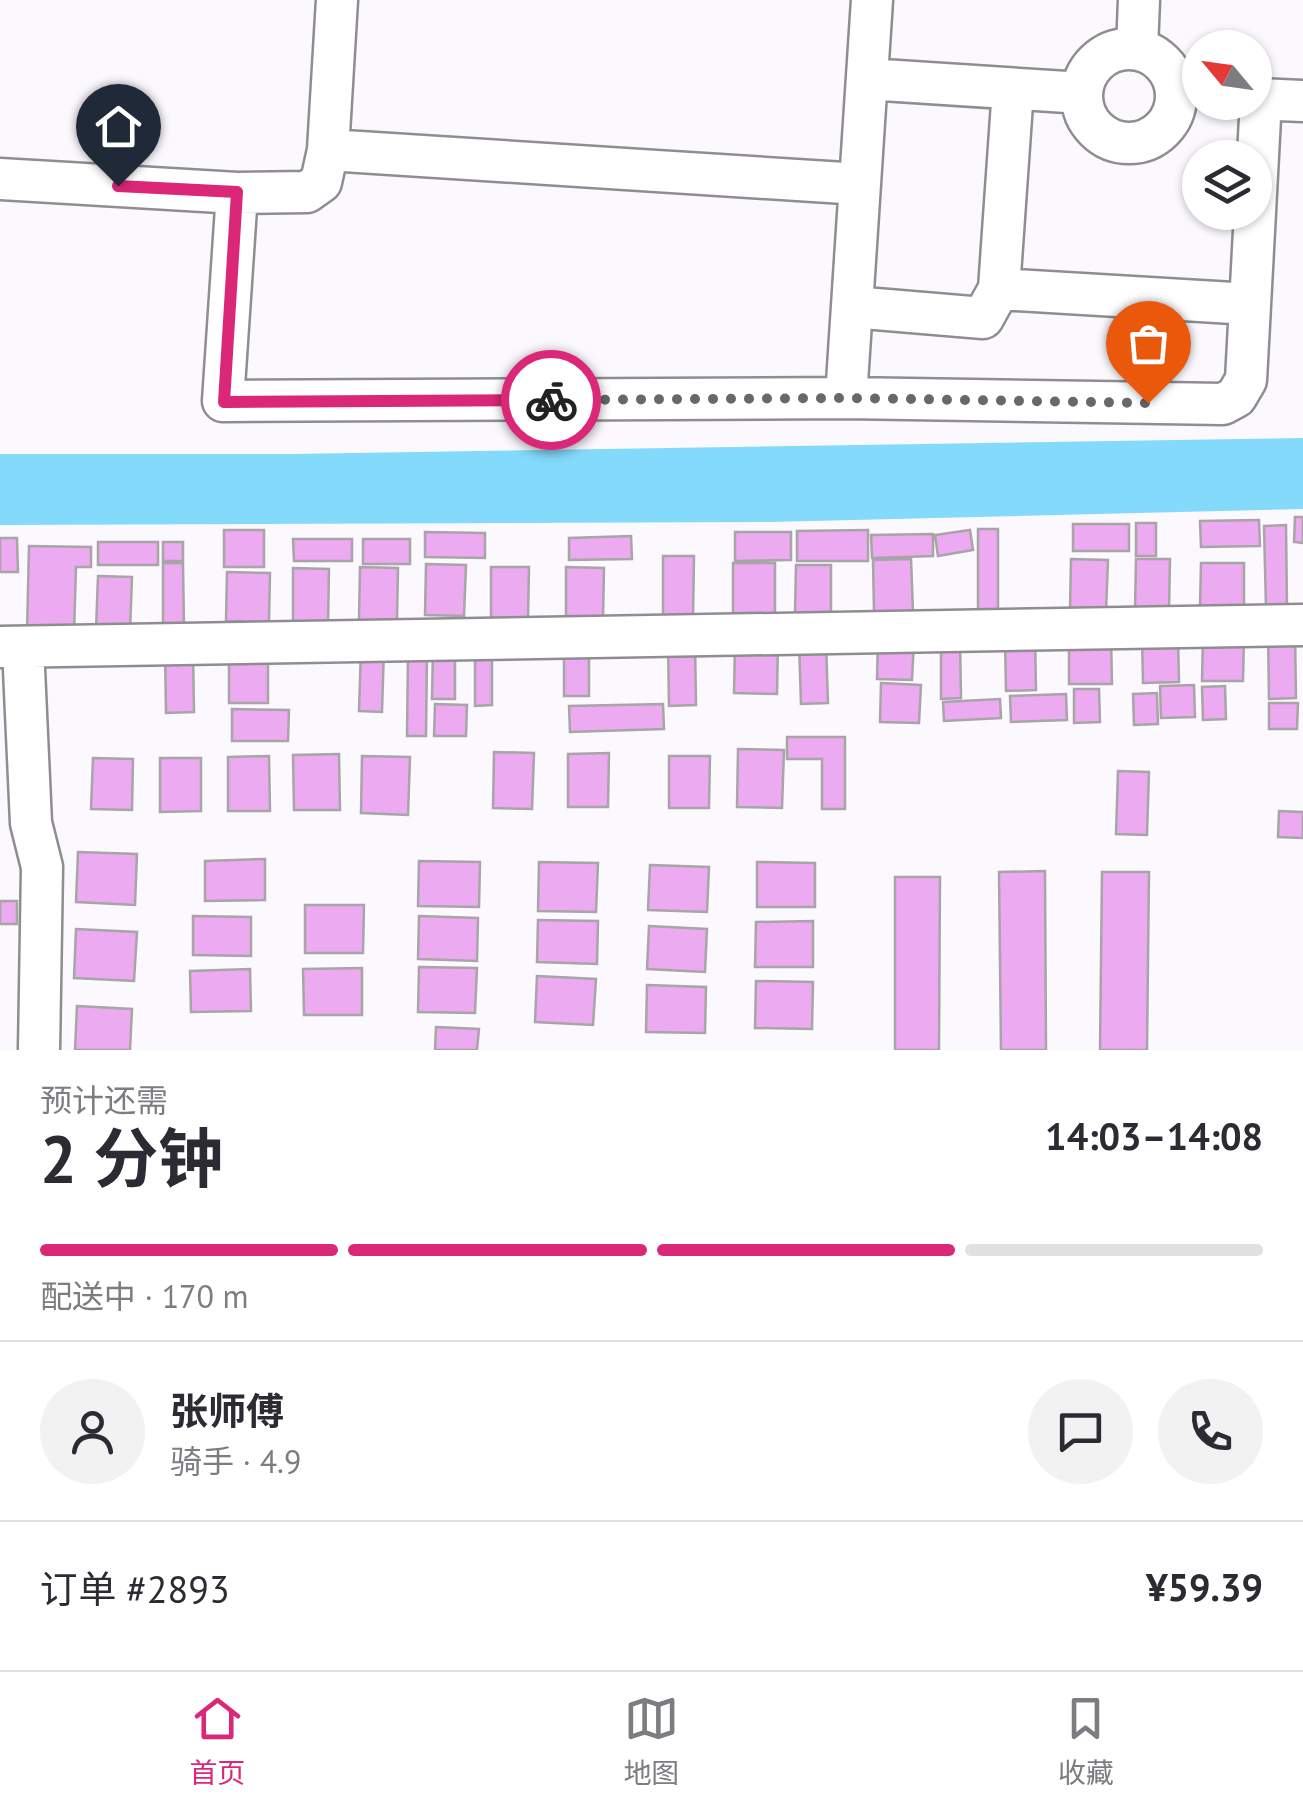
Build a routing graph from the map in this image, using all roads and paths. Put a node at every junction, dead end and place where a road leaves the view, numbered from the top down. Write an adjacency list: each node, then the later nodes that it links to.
1 (337, 0): 12 (street)
2 (872, 0): 5 (street)
3 (1138, 0): 4 (street)
4 (1137, 49): 6 (street); 8 (street)
5 (867, 79): 7 (street); 14 (street)
6 (1182, 87)
7 (1013, 88): 8 (street); 17 (street)
8 (1082, 93): 11 (street)
9 (1272, 100): 10 (street)
10 (1303, 101)
11 (1182, 102)
12 (328, 150): 14 (street); 15 (street)
13 (0, 178): 15 (street)
14 (860, 184): 19 (street)
15 (237, 192): 20 (street)
16 (1254, 230): 18 (street)
17 (998, 289): 18 (street); 19 (street)
18 (1250, 304): 20 (street)
19 (852, 307): 20 (street)
20 (846, 398)
21 (1303, 625): 22 (street)
22 (11, 647): 23 (street)
23 (39, 1050)

